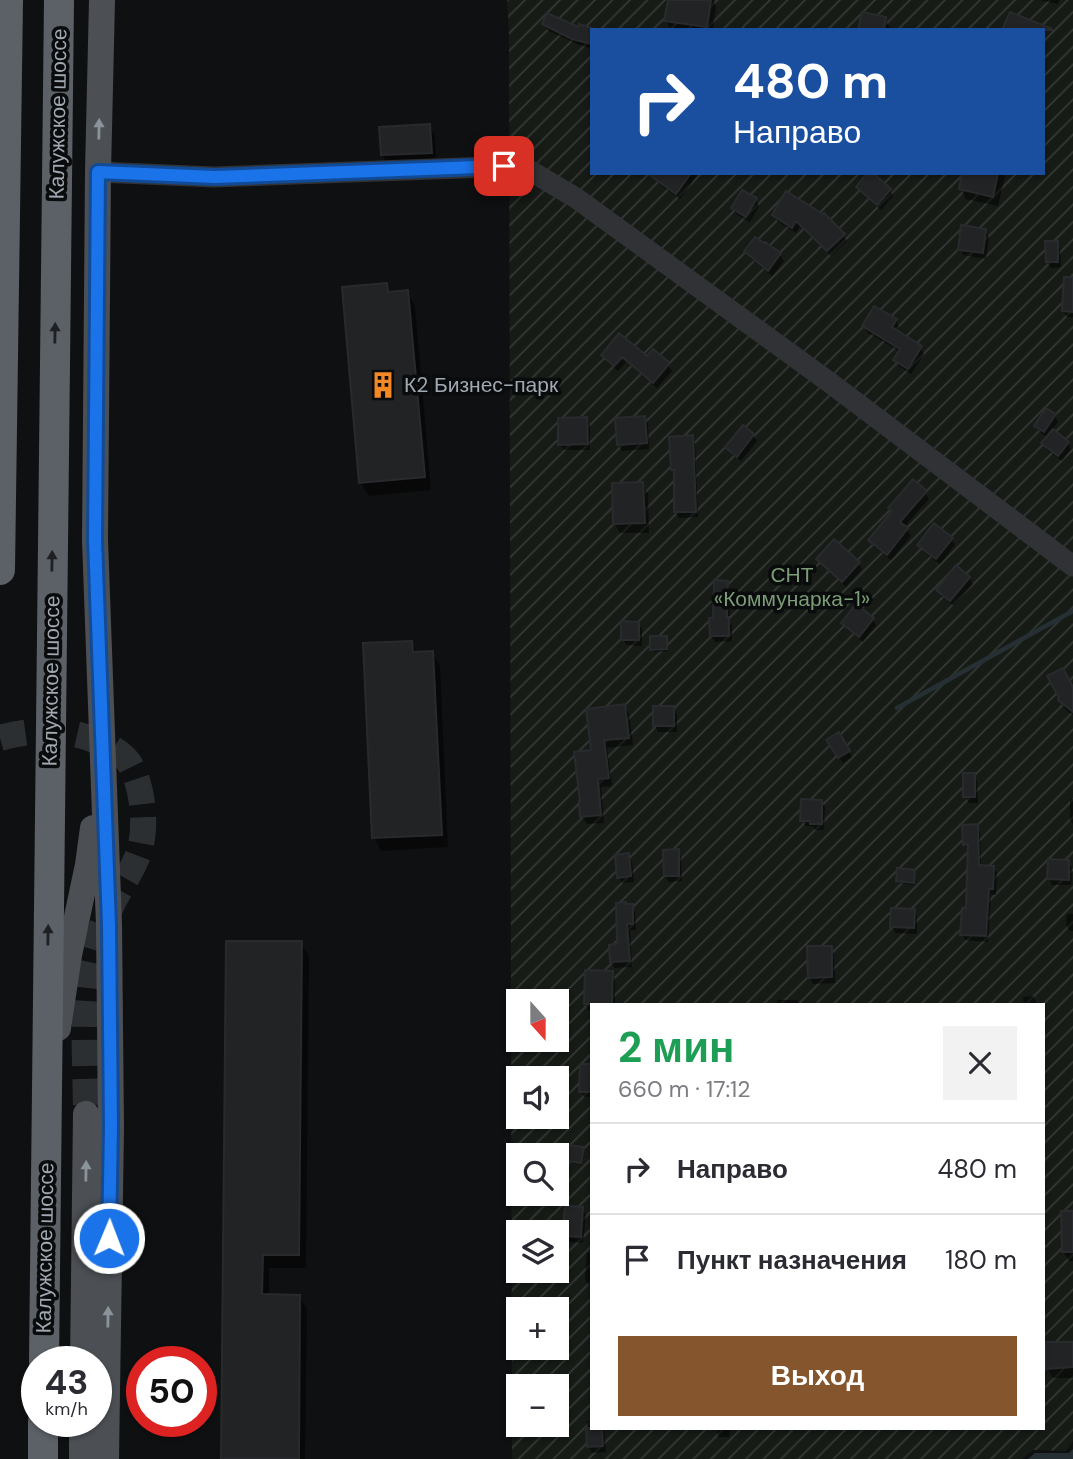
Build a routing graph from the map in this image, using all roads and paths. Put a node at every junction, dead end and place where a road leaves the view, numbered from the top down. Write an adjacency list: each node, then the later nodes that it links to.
1 (8, 0): 8 (highway)
2 (59, 0): 12 (highway, Калужское шоссе, one-way to 2)
3 (96, 0): 5 (main road)
4 (102, 0): 5 (main road)
5 (100, 34): 6 (main road, one-way to 5)
6 (98, 172): 9 (street); 11 (main road)
7 (0, 517): 8 (main road)
8 (1, 523): 10 (highway)
9 (1073, 566)
10 (0, 570)
11 (102, 764): 12 (main road); 20 (main road, one-way to 11)
12 (46, 1101): 14 (highway, Калужское шоссе)
13 (86, 1114): 15 (main road, one-way to 13)
14 (44, 1346)
15 (83, 1346)
16 (43, 1437): 18 (highway)
17 (82, 1437): 19 (main road)
18 (43, 1459)
19 (82, 1459)
20 (106, 1459)

